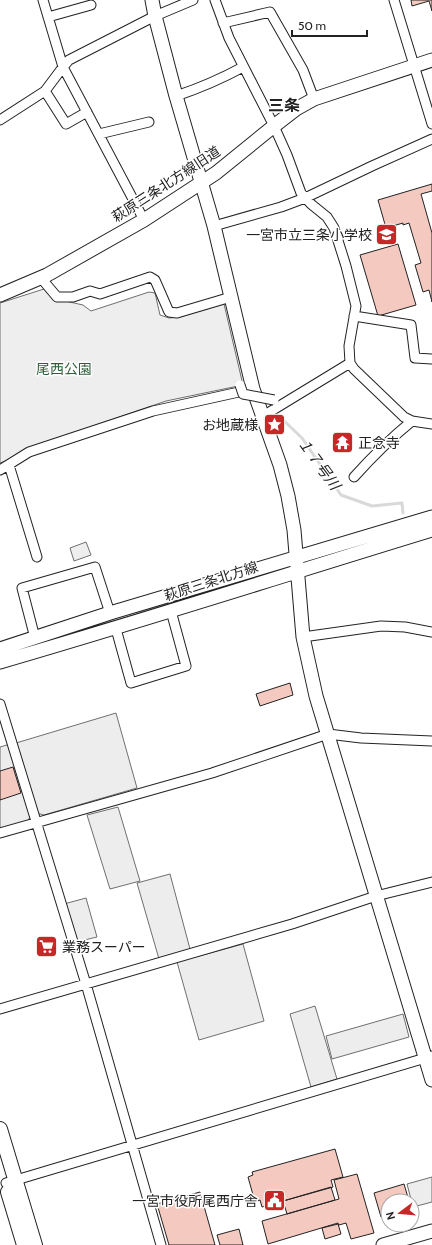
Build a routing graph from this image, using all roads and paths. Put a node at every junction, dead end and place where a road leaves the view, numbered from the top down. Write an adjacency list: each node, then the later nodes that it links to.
1 (43, 0): 8 (street)
2 (152, 0): 7 (street)
3 (193, 0): 7 (street)
4 (214, 0): 9 (street)
5 (394, 0): 11 (street)
6 (91, 6): 8 (street)
7 (155, 16): 12 (street); 15 (street)
8 (48, 17): 12 (street)
9 (223, 23): 13 (street); 16 (street)
10 (432, 60): 11 (street, 萩原三条北方線旧道)
11 (413, 65): 16 (street, 萩原三条北方線旧道); 20 (street)
12 (63, 67): 14 (street); 17 (street)
13 (243, 67): 15 (street); 21 (street)
14 (45, 91): 17 (street); 18 (street)
15 (176, 96): 24 (street)
16 (314, 99): 21 (street, 萩原三条北方線旧道)
17 (87, 112): 22 (street)
18 (0, 120)
19 (149, 122): 22 (street)
20 (432, 124)
21 (274, 126): 24 (street, 萩原三条北方線旧道); 25 (street)
22 (99, 134): 26 (street)
23 (432, 139): 25 (street)
24 (202, 183): 26 (street, 萩原三条北方線旧道); 27 (street)
25 (305, 198): 27 (street); 31 (street)
26 (144, 220): 28 (street, 萩原三条北方線旧道)
27 (214, 226): 30 (street)
28 (41, 278): 29 (street, 萩原三条北方線旧道); 30 (street)
29 (0, 295)
30 (231, 297): 35 (street)
31 (354, 316): 32 (street); 33 (street)
32 (432, 359)
33 (350, 363): 37 (street); 38 (street)
34 (240, 385): 36 (street, bridge)
35 (253, 389): 37 (street); 40 (street)
36 (274, 400)
37 (264, 416): 46 (street)
38 (412, 421): 39 (street); 42 (street)
39 (432, 424)
40 (9, 465): 41 (street); 45 (street)
41 (0, 470)
42 (354, 477)
43 (432, 517): 46 (street, 萩原三条北方線)
44 (432, 530): 47 (street, 萩原三条北方線)
45 (37, 557)
46 (295, 558): 47 (street); 49 (street, 萩原三条北方線)
47 (296, 571): 48 (street, 萩原三条北方線); 52 (street)
48 (171, 611): 50 (street, 萩原三条北方線); 50 (street)
49 (110, 613): 53 (street, 萩原三条北方線); 53 (street)
50 (116, 629): 55 (street, 萩原三条北方線)
51 (432, 632): 52 (street)
52 (303, 637): 57 (street)
53 (35, 638): 54 (street, 萩原三条北方線)
54 (0, 649)
55 (0, 662)
56 (0, 704): 59 (street)
57 (328, 734): 58 (street); 59 (street); 62 (street)
58 (432, 740)
59 (37, 822): 60 (street); 63 (street)
60 (0, 833)
61 (432, 882): 62 (street)
62 (376, 896): 63 (street); 65 (street)
63 (86, 984): 64 (street); 68 (street)
64 (0, 1009)
65 (429, 1057): 66 (street); 68 (street)
66 (432, 1080)
67 (0, 1129): 70 (main road)
68 (132, 1145): 70 (street); 74 (street)
69 (0, 1164): 70 (main road)
70 (5, 1182): 72 (main road); 73 (main road)
71 (432, 1231): 75 (street)
72 (24, 1245)
73 (35, 1245)
74 (161, 1245)
75 (383, 1245)

